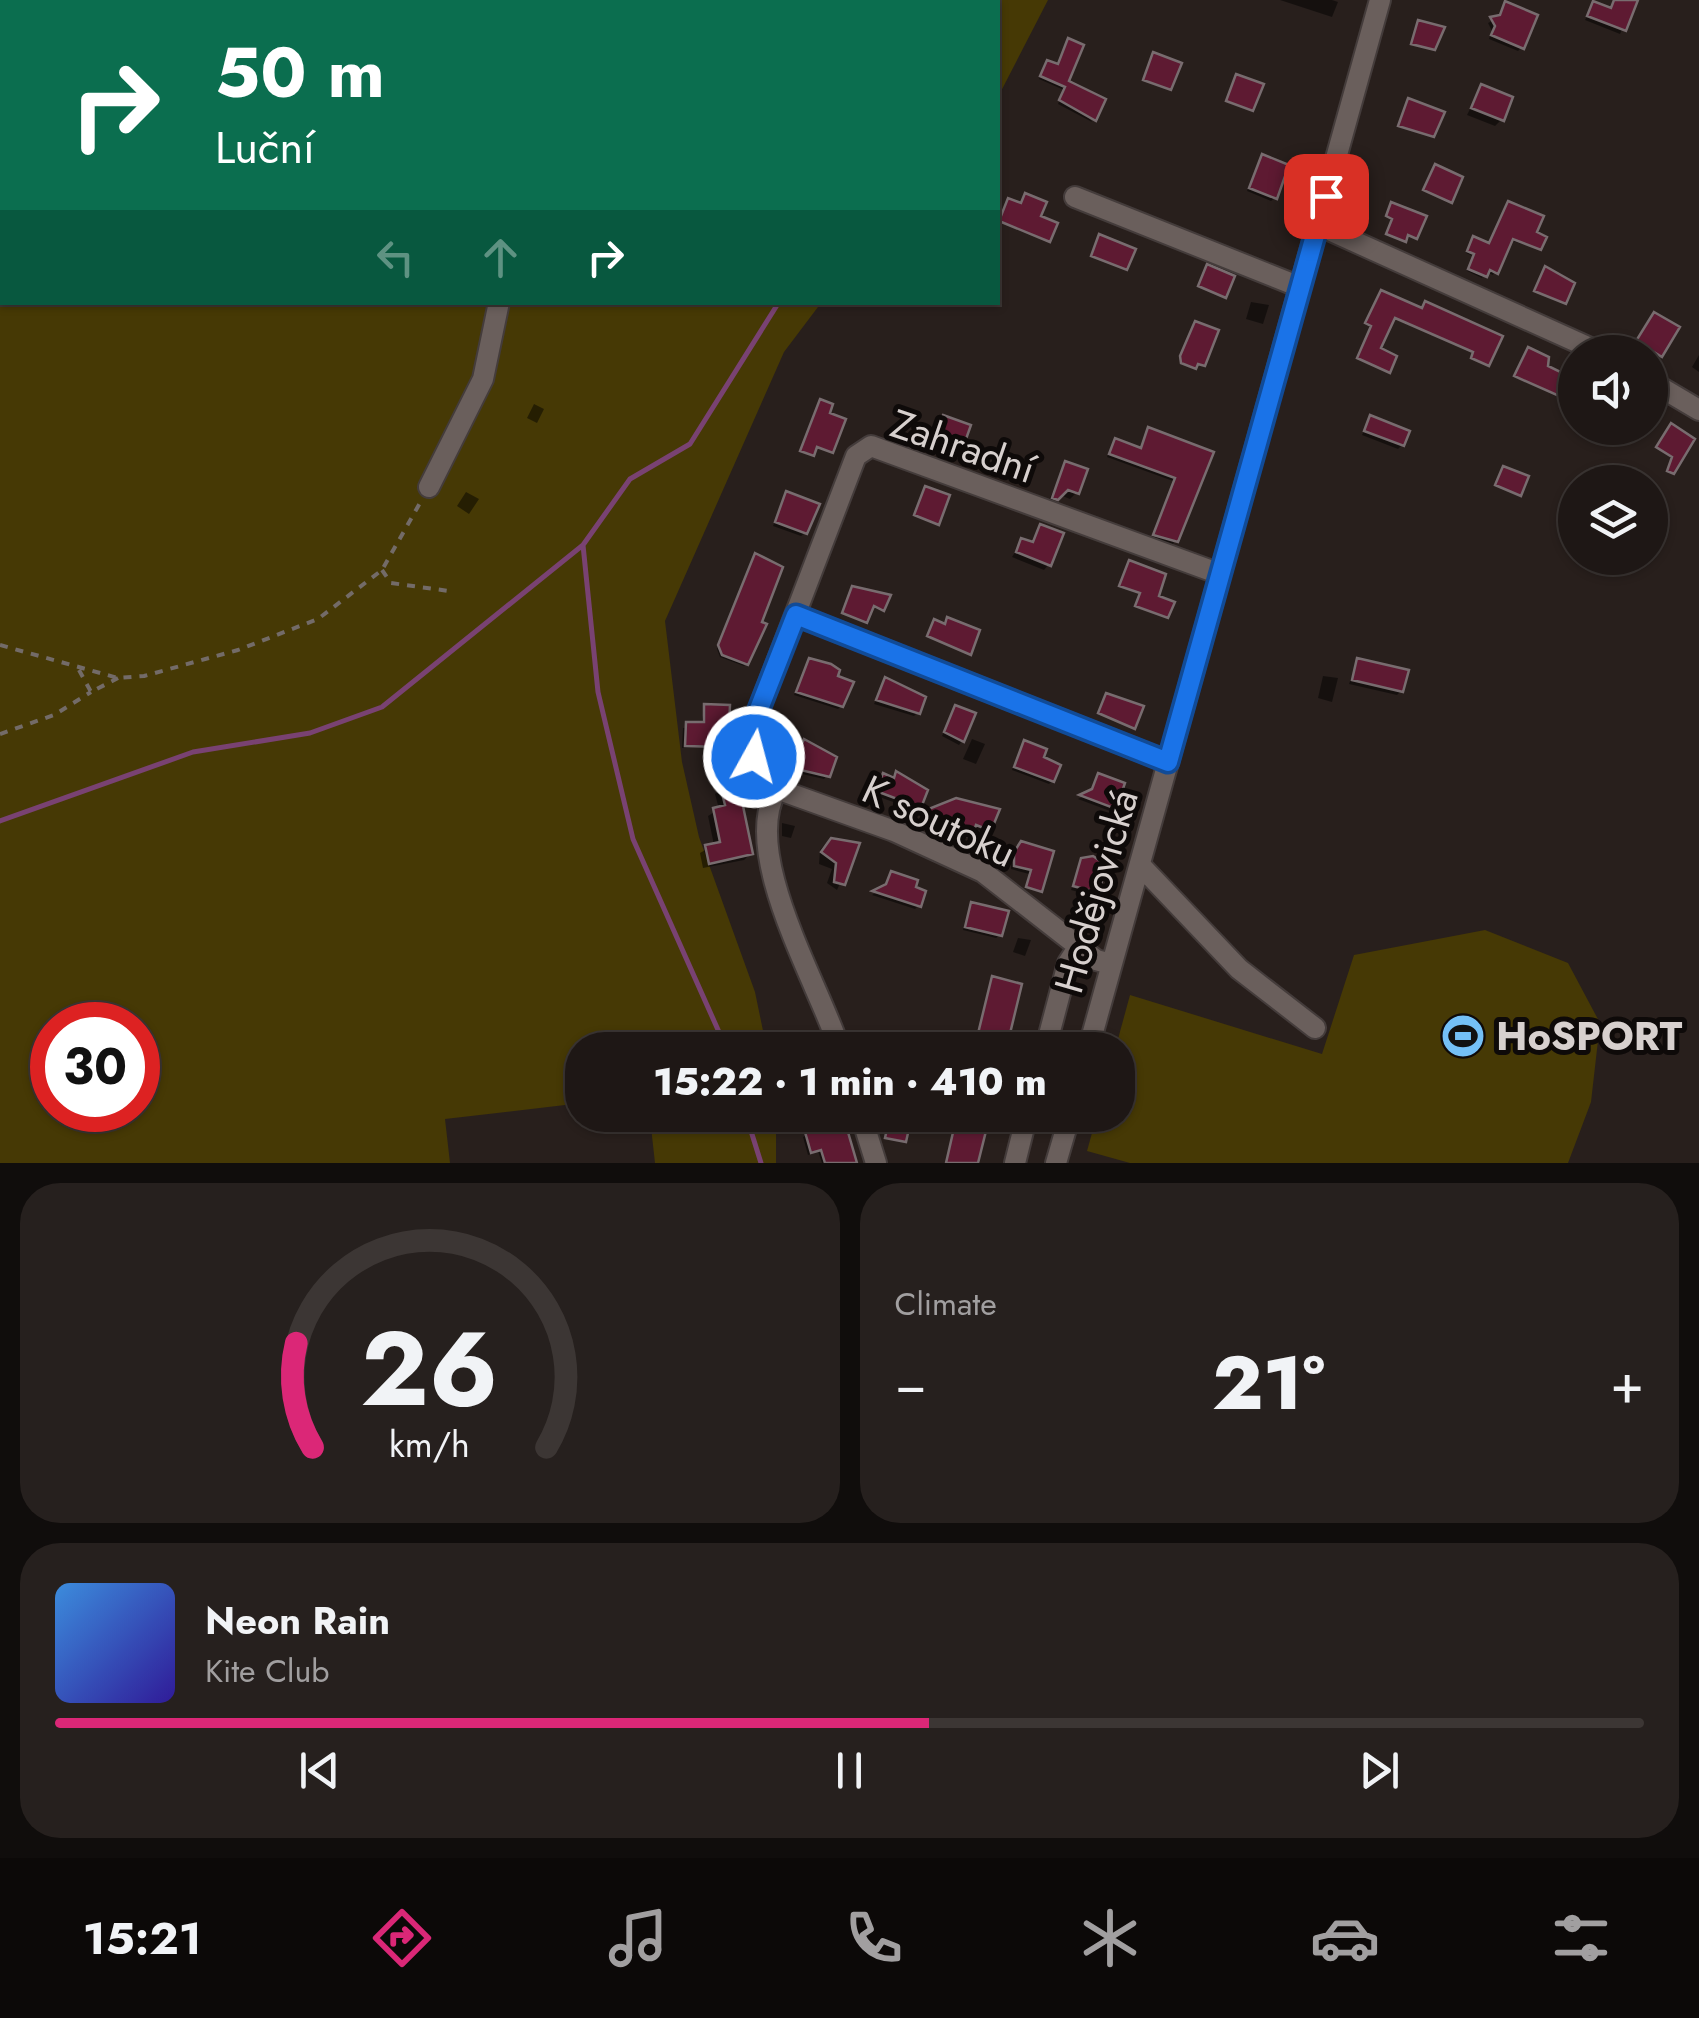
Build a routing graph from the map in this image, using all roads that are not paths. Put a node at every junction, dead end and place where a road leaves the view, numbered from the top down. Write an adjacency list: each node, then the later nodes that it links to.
1 (1380, 0): 3 (street, Hodějovická)
2 (1075, 197): 4 (street)
3 (1318, 225): 4 (street, Hodějovická); 6 (street)
4 (1300, 287): 10 (street, Hodějovická)
5 (498, 305): 9 (street)
6 (1562, 335)
7 (1668, 392): 8 (street)
8 (1699, 410)
9 (429, 487)
10 (1220, 574): 11 (street, Zahradní); 12 (street, Hodějovická)
11 (796, 615): 12 (street); 13 (street, Zahradní)
12 (1168, 762): 14 (street, Hodějovická)
13 (778, 790): 15 (street, K soutoku); 18 (street)
14 (1140, 866): 16 (street, Hodějovická); 17 (street)
15 (1079, 946): 16 (street, K soutoku); 19 (street)
16 (1112, 964): 20 (street, Hodějovická)
17 (1315, 1028)
18 (834, 1032)
19 (1050, 1032)
20 (1093, 1032)
21 (866, 1132): 24 (street)
22 (1023, 1132): 25 (street)
23 (1065, 1132): 26 (street)
24 (876, 1163)
25 (1014, 1163)
26 (1056, 1163)

